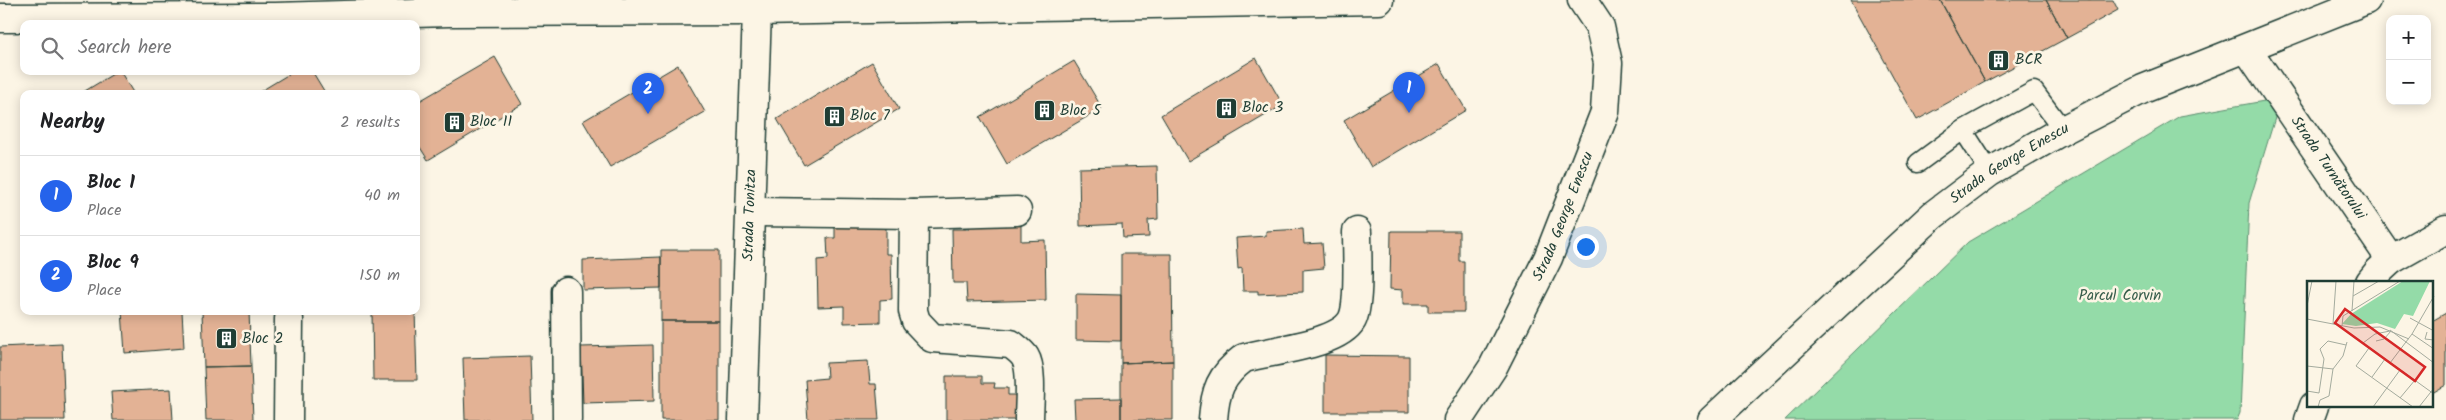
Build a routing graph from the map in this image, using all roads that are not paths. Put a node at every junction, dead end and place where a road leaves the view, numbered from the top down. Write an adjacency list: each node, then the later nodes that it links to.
1 (1378, 0): 4 (street)
2 (1582, 0): 32 (street, Strada George Enescu)
3 (2366, 0): 12 (street, Strada George Enescu)
4 (1092, 2): 5 (street)
5 (908, 4): 10 (street)
6 (620, 5): 7 (street); 8 (street)
7 (728, 5): 10 (street)
8 (449, 6): 9 (street)
9 (275, 8): 11 (street)
10 (757, 10): 18 (street, Strada Tonitza)
11 (0, 18)
12 (2247, 49): 14 (street, Strada George Enescu); 22 (street, Strada Turnătorului)
13 (1963, 130): 14 (lane); 15 (lane); 16 (lane)
14 (2062, 130): 16 (street, Strada George Enescu)
15 (1918, 163)
16 (1990, 172): 33 (street, Strada George Enescu)
17 (1017, 211): 19 (street)
18 (750, 212): 19 (street); 29 (street, Strada Tonitza)
19 (914, 214): 30 (street)
20 (2446, 229): 22 (street)
21 (1357, 232): 31 (street)
22 (2391, 260): 23 (street)
23 (2371, 281)
24 (566, 291): 28 (street)
25 (288, 319): 27 (street)
26 (2313, 408): 34 (street)
27 (288, 420)
28 (567, 420)
29 (743, 420)
30 (1029, 420)
31 (1213, 420)
32 (1458, 420)
33 (1712, 420)
34 (2309, 420)

